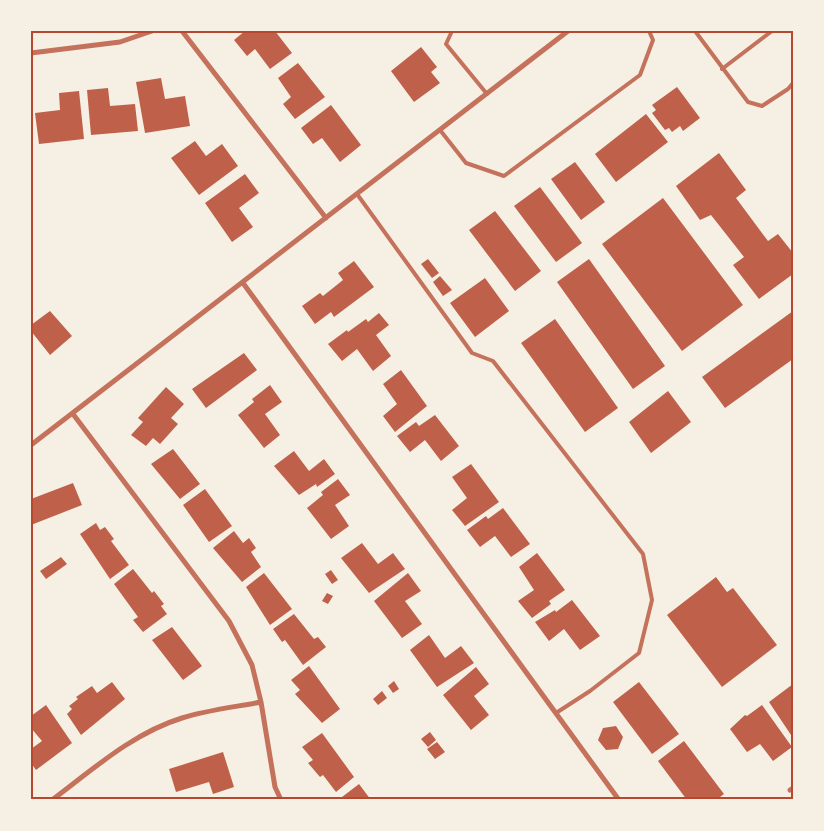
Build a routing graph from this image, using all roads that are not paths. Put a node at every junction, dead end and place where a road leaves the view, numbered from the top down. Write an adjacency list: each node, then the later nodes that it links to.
1 (152, 31): 8 (street)
2 (182, 31): 14 (street)
3 (452, 31): 11 (lane)
4 (568, 31): 11 (street)
5 (649, 31): 12 (lane)
6 (695, 31): 9 (lane)
7 (772, 31): 9 (lane)
8 (31, 53)
9 (722, 69): 10 (lane)
10 (793, 83)
11 (487, 94): 12 (street)
12 (440, 130): 13 (street)
13 (357, 194): 14 (street); 19 (lane)
14 (326, 218): 15 (street)
15 (243, 282): 16 (street); 19 (street)
16 (73, 414): 17 (street); 18 (street)
17 (31, 445)
18 (262, 702): 20 (street); 21 (street)
19 (556, 713): 22 (street)
20 (52, 800)
21 (281, 800)
22 (619, 800)

